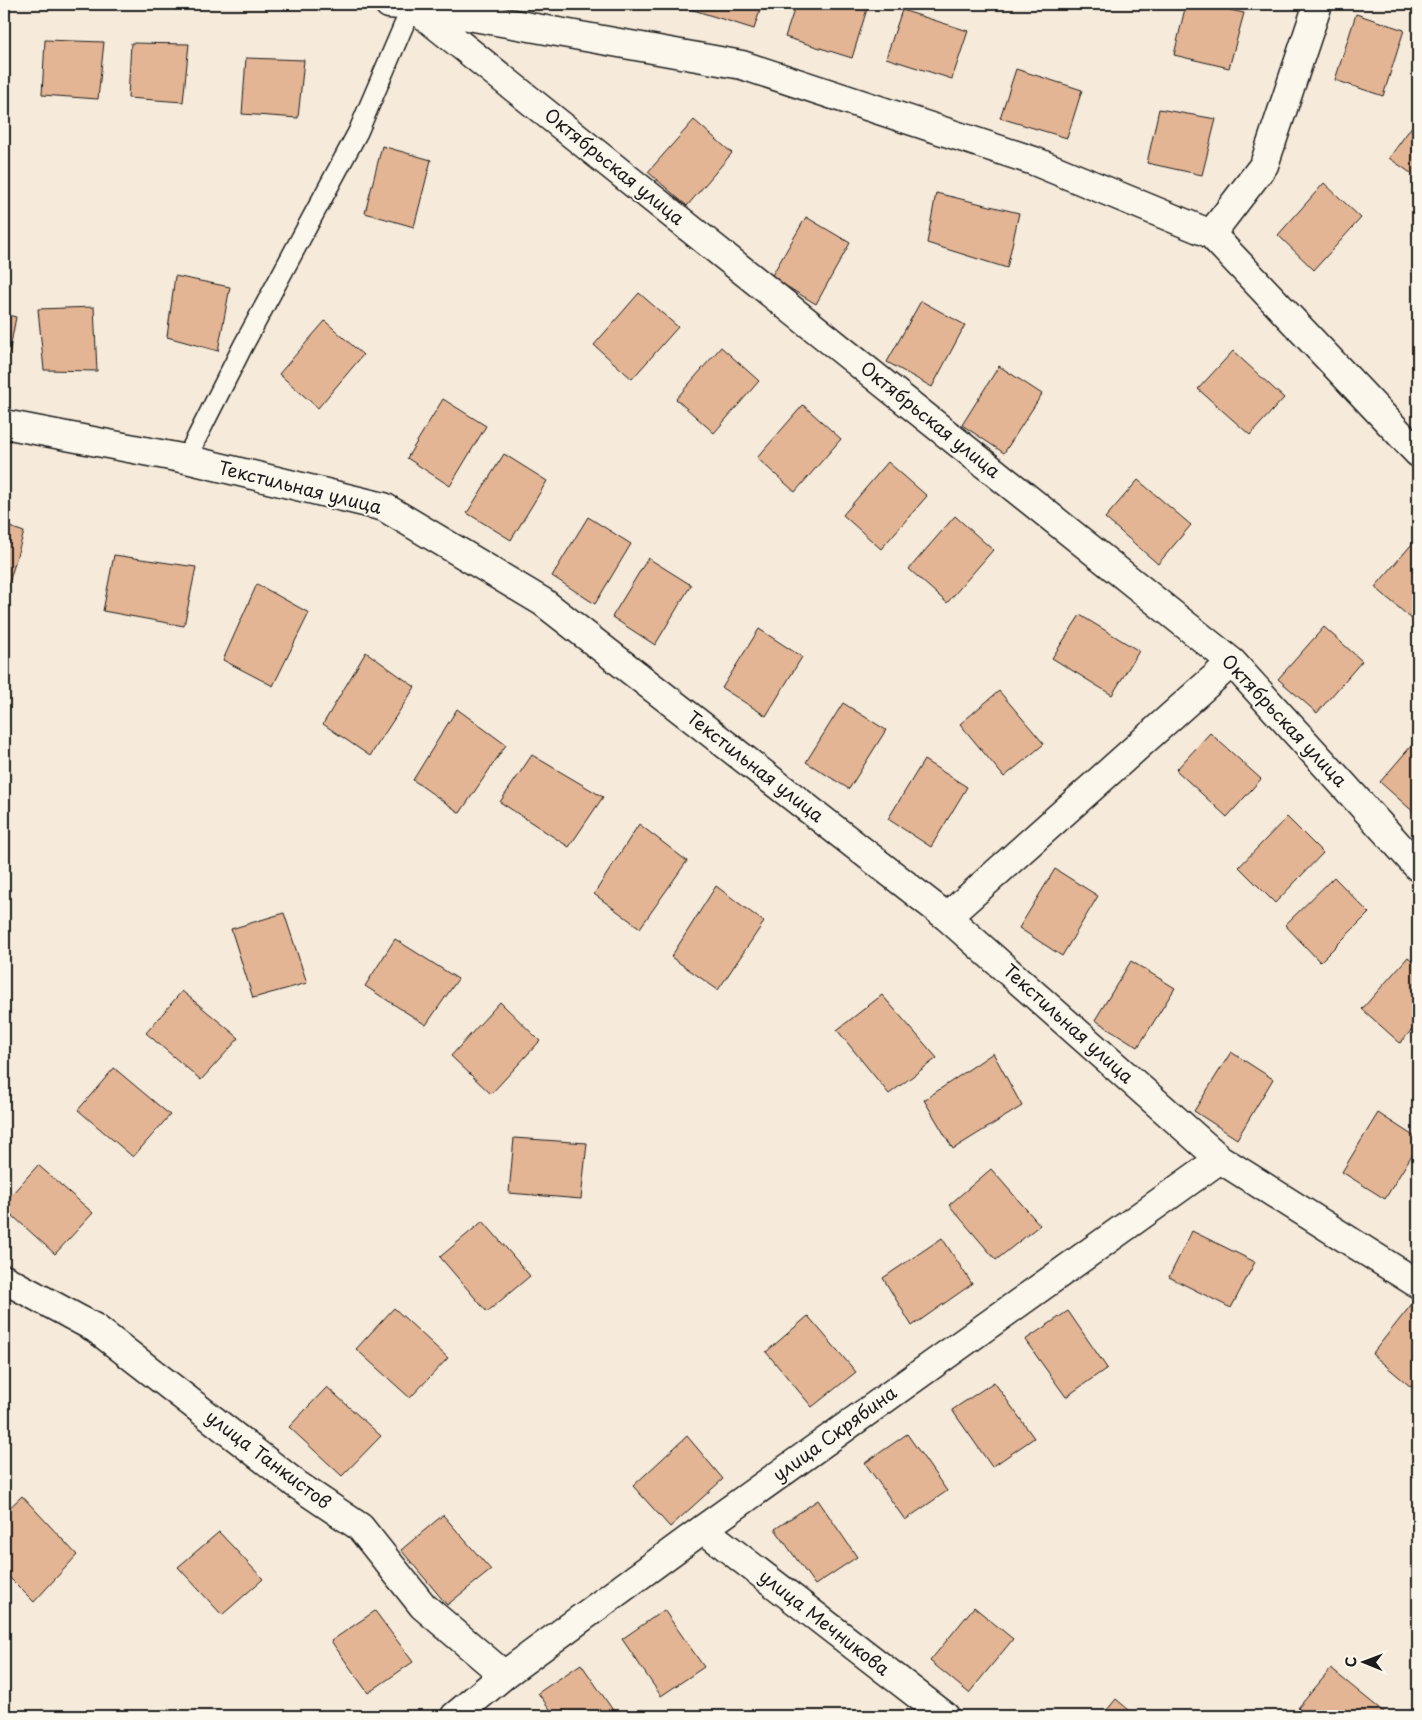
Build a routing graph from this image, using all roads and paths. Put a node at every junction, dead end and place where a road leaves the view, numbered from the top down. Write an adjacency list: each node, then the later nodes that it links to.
1 (1318, 4): 3 (street)
2 (401, 5): 3 (street); 6 (lane); 7 (street, Октябрьская улица)
3 (1211, 234): 5 (street)
4 (4, 424): 6 (street, Текстильная улица)
5 (1418, 453)
6 (186, 459): 9 (street, Текстильная улица)
7 (1232, 662): 8 (street, Октябрьская улица); 9 (street)
8 (1418, 866)
9 (946, 917): 10 (street, Текстильная улица)
10 (1220, 1159): 12 (street, Текстильная улица); 13 (street, улица Скрябина)
11 (4, 1279): 14 (street, улица Танкистов)
12 (1418, 1284)
13 (703, 1530): 14 (street, улица Скрябина); 16 (street, улица Мечникова)
14 (504, 1675): 15 (street, улица Скрябина)
15 (455, 1716)
16 (945, 1716)

